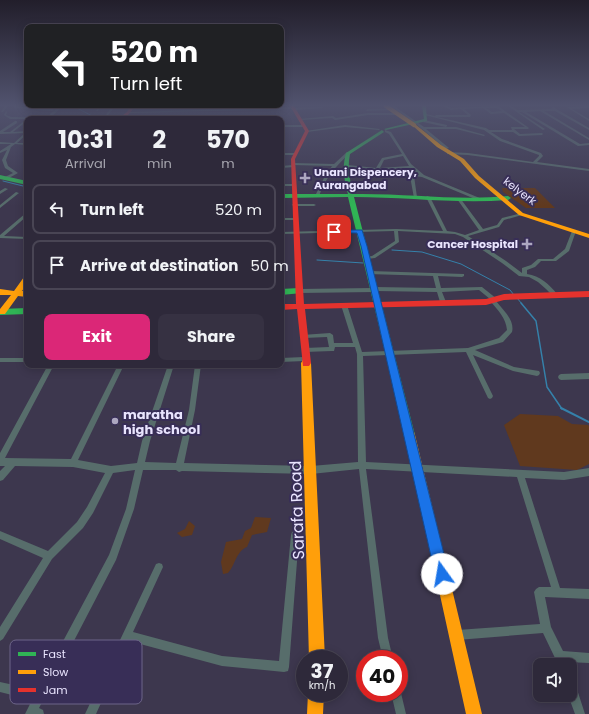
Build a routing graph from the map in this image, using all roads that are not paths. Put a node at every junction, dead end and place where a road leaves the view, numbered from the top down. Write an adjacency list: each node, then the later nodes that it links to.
1 (19, 139): 11 (street)
2 (300, 139): 20 (street)
3 (368, 139): 17 (street)
4 (394, 139): 18 (street)
5 (431, 139): 15 (street)
6 (436, 139): 15 (street, kelyerk, bridge)
7 (436, 139): 15 (street)
8 (500, 139): 21 (street)
9 (571, 139): 13 (street)
10 (0, 142): 11 (street)
11 (15, 143): 12 (street); 14 (street)
12 (24, 144)
13 (589, 144)
14 (10, 147): 16 (street); 29 (street)
15 (450, 151): 21 (street); 28 (street, kelyerk)
16 (0, 152)
17 (348, 153): 22 (street); 24 (street)
18 (403, 155): 25 (street); 26 (street)
19 (284, 156): 20 (street)
20 (294, 161): 22 (street); 23 (street); 34 (street, Sarafa Road)
21 (534, 163): 27 (street)
22 (335, 165): 47 (street)
23 (284, 166)
24 (348, 166): 25 (street); 38 (street)
25 (378, 168): 26 (street); 30 (street)
26 (413, 168): 30 (street); 31 (street)
27 (589, 170)
28 (477, 174): 42 (street, kelyerk); 42 (street)
29 (4, 176): 32 (street)
30 (412, 176): 31 (street); 39 (street)
31 (423, 176): 42 (street)
32 (24, 181)
33 (284, 185): 34 (street)
34 (294, 185): 46 (street, Sarafa Road)
35 (6, 188): 36 (street)
36 (0, 193)
37 (17, 193): 45 (street)
38 (351, 196): 39 (street); 47 (street); 54 (street)
39 (415, 196): 41 (street)
40 (284, 197): 46 (street)
41 (428, 197): 44 (street); 56 (street)
42 (498, 197): 44 (street); 49 (street); 58 (street, kelyerk)
43 (0, 199): 45 (street)
44 (459, 199): 55 (street)
45 (9, 200): 48 (street)
46 (294, 200): 47 (street); 52 (street, Sarafa Road)
47 (316, 200)
48 (0, 207)
49 (521, 214): 55 (street); 57 (street)
50 (24, 217): 63 (street)
51 (284, 219): 52 (street)
52 (295, 219): 60 (street, Sarafa Road)
53 (396, 230): 54 (street); 56 (street); 65 (street)
54 (359, 231): 60 (street); 65 (street)
55 (482, 231): 61 (street)
56 (445, 232): 61 (street)
57 (574, 232): 62 (street); 67 (street)
58 (589, 232)
59 (284, 233): 60 (street)
60 (295, 233): 73 (street, Sarafa Road)
61 (465, 236): 67 (street)
62 (589, 236)
63 (0, 237): 64 (street)
64 (24, 238)
65 (367, 258): 66 (street)
66 (370, 273): 68 (street); 71 (street)
67 (525, 274): 79 (street)
68 (435, 275): 69 (street); 72 (street)
69 (462, 275)
70 (24, 283): 76 (street)
71 (374, 289): 72 (street); 73 (street); 82 (street)
72 (440, 290): 80 (street); 81 (street)
73 (299, 291): 75 (street); 84 (street, Sarafa Road)
74 (0, 292): 76 (street)
75 (284, 292)
76 (16, 293): 77 (street); 87 (street)
77 (24, 294)
78 (589, 294): 79 (street)
79 (555, 295): 80 (street)
80 (493, 300): 81 (street); 91 (street)
81 (443, 302): 82 (street)
82 (377, 303): 83 (street); 92 (street)
83 (344, 305): 84 (street); 90 (street)
84 (300, 306): 85 (street); 88 (street, Sarafa Road)
85 (284, 307)
86 (24, 311): 87 (street)
87 (1, 313)
88 (304, 336): 89 (street); 94 (street, Sarafa Road)
89 (331, 345): 90 (street); 94 (street)
90 (357, 345): 93 (street)
91 (468, 350): 92 (street); 102 (street); 105 (street)
92 (388, 352): 93 (street); 111 (street)
93 (360, 354): 109 (street)
94 (305, 355): 95 (street); 114 (street, Sarafa Road)
95 (284, 359)
96 (0, 360): 97 (street)
97 (24, 360)
98 (49, 368): 106 (street)
99 (120, 368): 108 (street)
100 (170, 368): 110 (street)
101 (198, 368): 112 (street)
102 (537, 373)
103 (589, 376): 104 (street)
104 (561, 377)
105 (490, 396)
106 (0, 461): 107 (street)
107 (13, 462): 108 (street); 117 (street)
108 (74, 463): 113 (street)
109 (362, 465): 111 (street); 114 (street); 131 (street)
110 (140, 466): 112 (street); 113 (street); 128 (street)
111 (418, 467): 116 (street); 125 (street)
112 (179, 468): 114 (street)
113 (111, 470): 120 (street)
114 (311, 470): 130 (street, Sarafa Road)
115 (589, 472): 116 (street)
116 (520, 473): 122 (street)
117 (0, 477)
118 (0, 535): 120 (street)
119 (295, 535): 127 (street)
120 (49, 556): 126 (street)
121 (159, 567): 127 (street)
122 (557, 592): 123 (street); 124 (street)
123 (589, 594)
124 (546, 628): 125 (street); 132 (street)
125 (456, 635): 144 (street)
126 (0, 636)
127 (128, 636): 129 (street)
128 (69, 640)
129 (126, 640)
130 (316, 650)
131 (386, 650)
132 (560, 658)
133 (589, 658): 134 (street)
134 (577, 659)
135 (0, 687): 136 (street)
136 (10, 689)
137 (316, 702): 142 (street)
138 (398, 702): 143 (street)
139 (576, 702): 145 (street)
140 (95, 704): 141 (street)
141 (90, 714)
142 (315, 714)
143 (401, 714)
144 (474, 714)
145 (580, 714)

